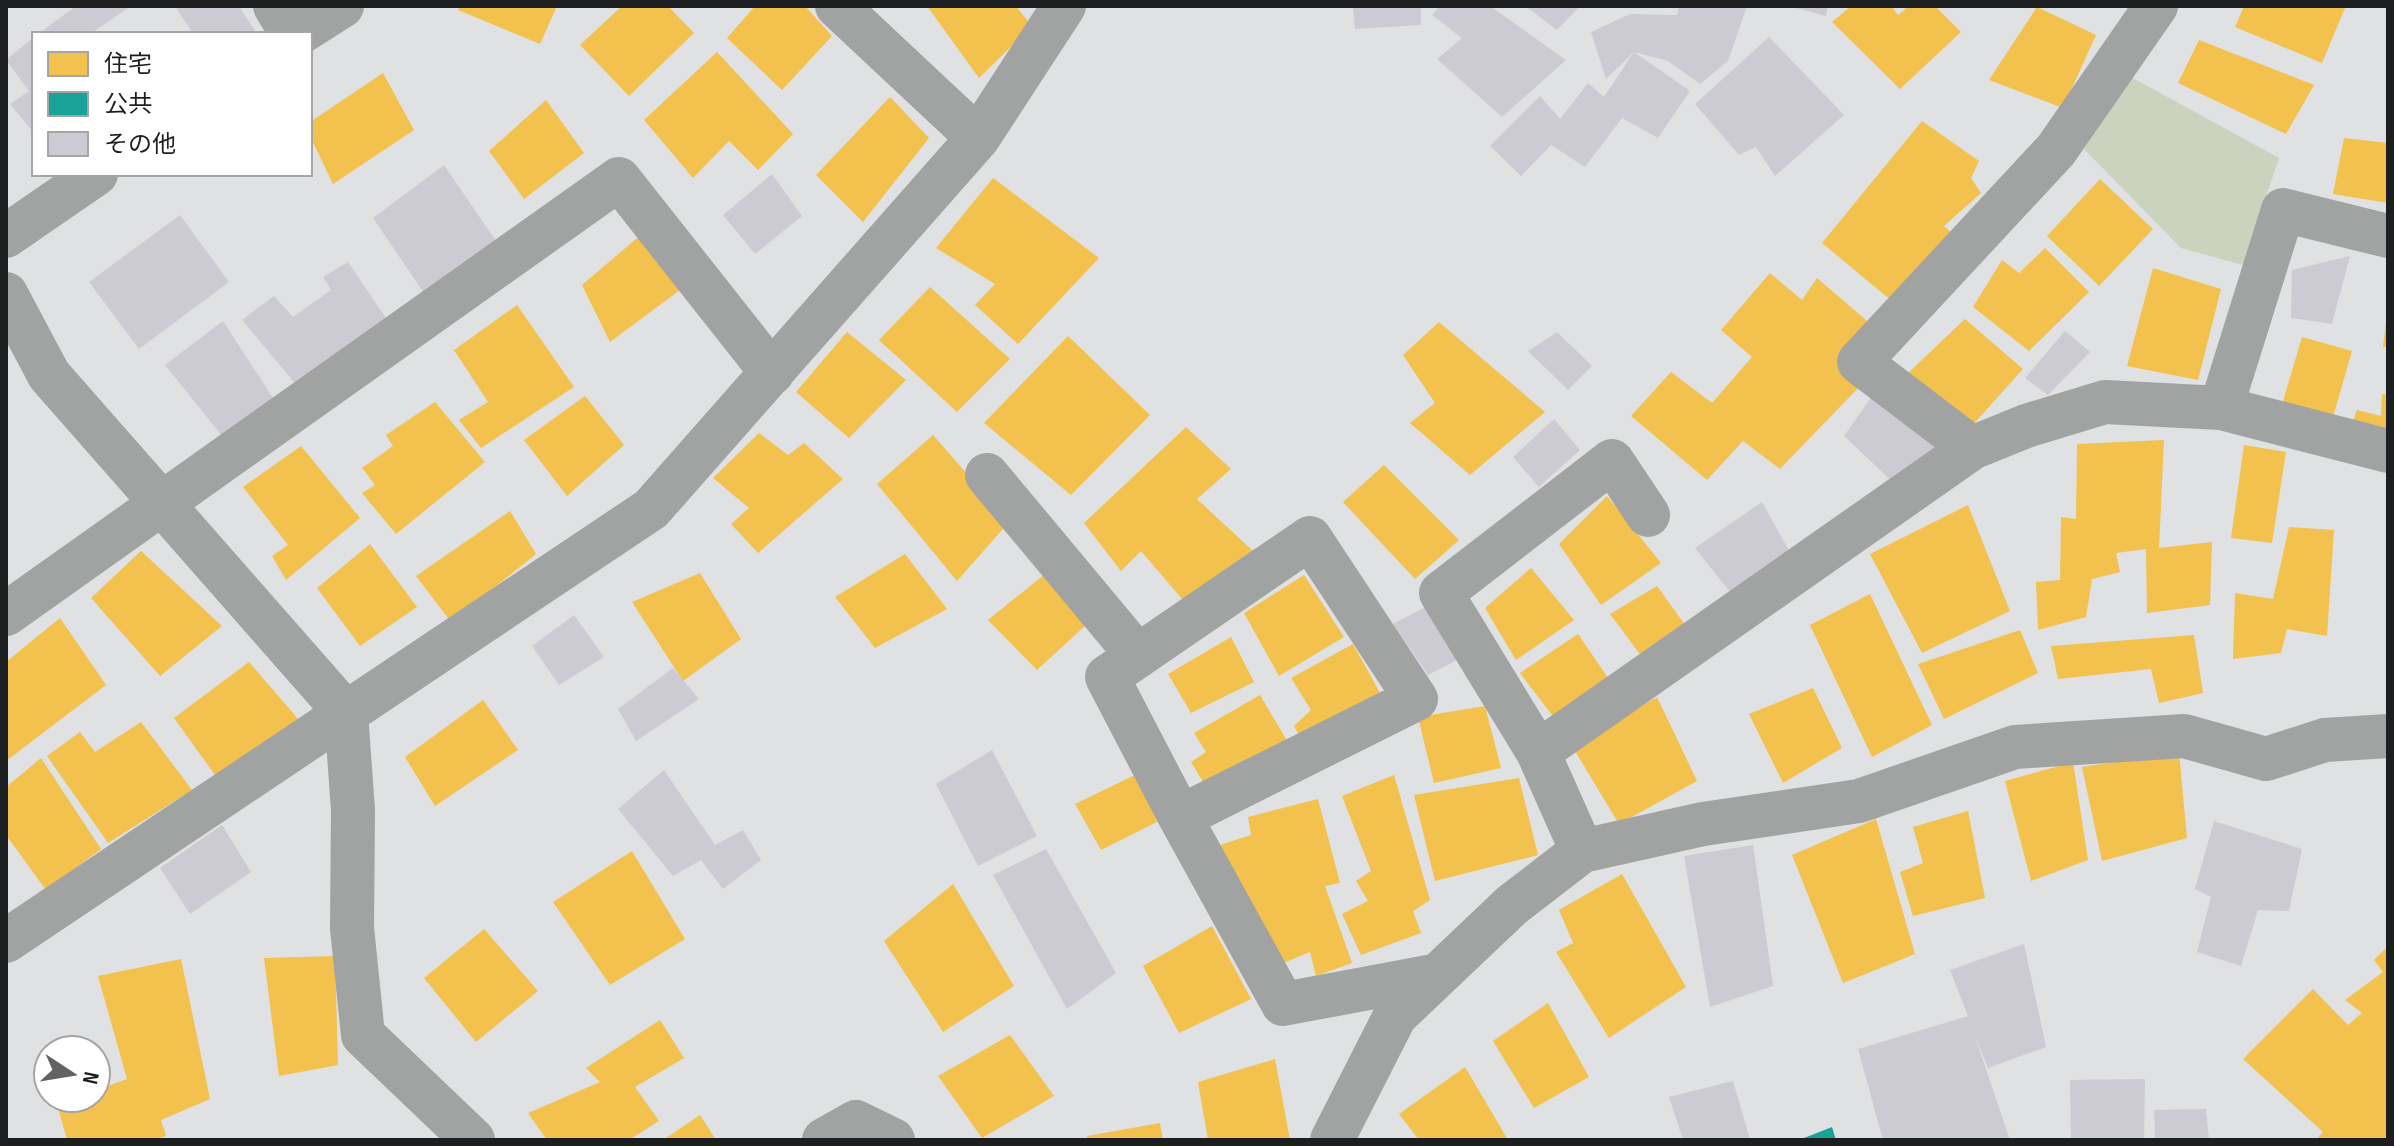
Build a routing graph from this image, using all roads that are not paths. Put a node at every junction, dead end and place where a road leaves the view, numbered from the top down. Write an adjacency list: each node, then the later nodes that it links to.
1 (275, 6): 6 (street)
2 (342, 6): 7 (street)
3 (837, 6): 8 (street)
4 (1064, 6): 8 (street)
5 (2153, 7): 15 (street)
6 (294, 32)
7 (298, 32)
8 (978, 138): 13 (street)
9 (93, 176): 10 (street)
10 (6, 236)
11 (2388, 236): 14 (street)
12 (6, 294): 18 (street)
13 (772, 373): 18 (street); 22 (street)
14 (2221, 408): 15 (street); 16 (street)
15 (1972, 448): 24 (street)
16 (2388, 451)
17 (987, 475): 21 (street)
18 (162, 506): 20 (street); 22 (street)
19 (1648, 515): 24 (street)
20 (6, 614)
21 (1138, 656): 25 (street); 25 (street)
22 (346, 713): 27 (street); 29 (street)
23 (2388, 736): 26 (street)
24 (1538, 752): 26 (street)
25 (1180, 817): 28 (street)
26 (1582, 851): 28 (street)
27 (6, 941)
28 (1438, 975): 32 (street)
29 (473, 1140)
30 (824, 1140): 31 (street)
31 (893, 1140)
32 (1332, 1140)

